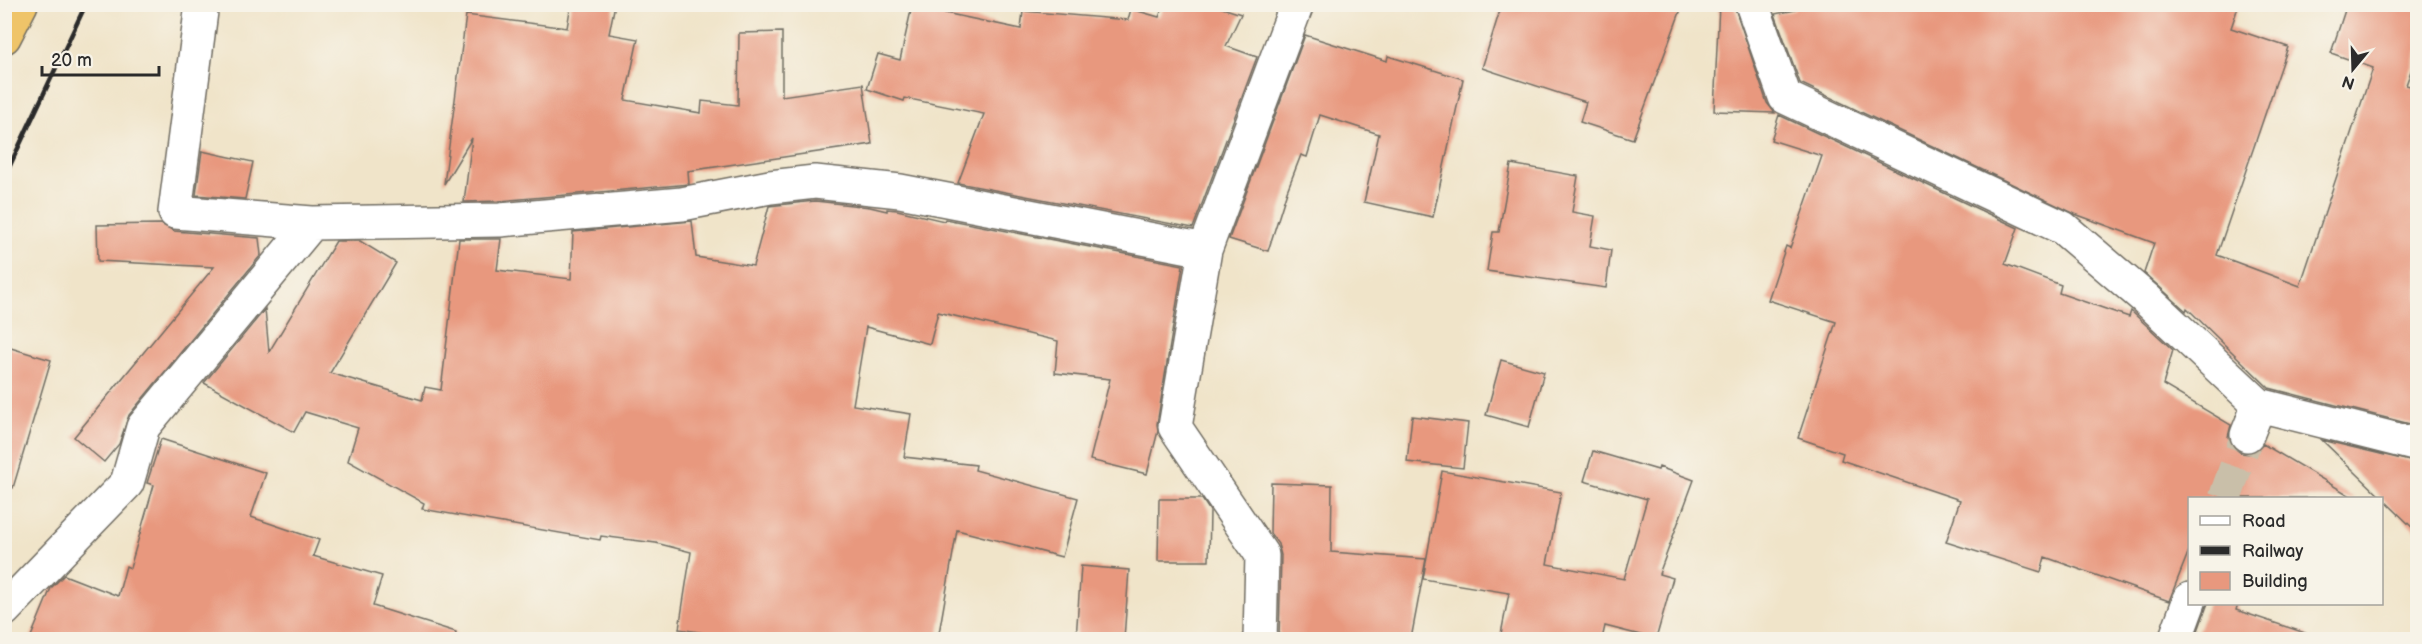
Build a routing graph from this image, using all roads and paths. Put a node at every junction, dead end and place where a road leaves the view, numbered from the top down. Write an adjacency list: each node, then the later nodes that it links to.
1 (21, 4): 5 (highway)
2 (202, 4): 6 (street)
3 (1297, 4): 7 (street)
4 (1752, 4): 8 (street)
5 (4, 37)
6 (312, 223): 7 (street); 12 (street)
7 (1205, 250): 13 (street)
8 (2259, 405): 9 (street); 10 (street)
9 (2247, 435)
10 (2418, 445)
11 (2188, 604): 14 (street)
12 (4, 610)
13 (1260, 639)
14 (2175, 639)

